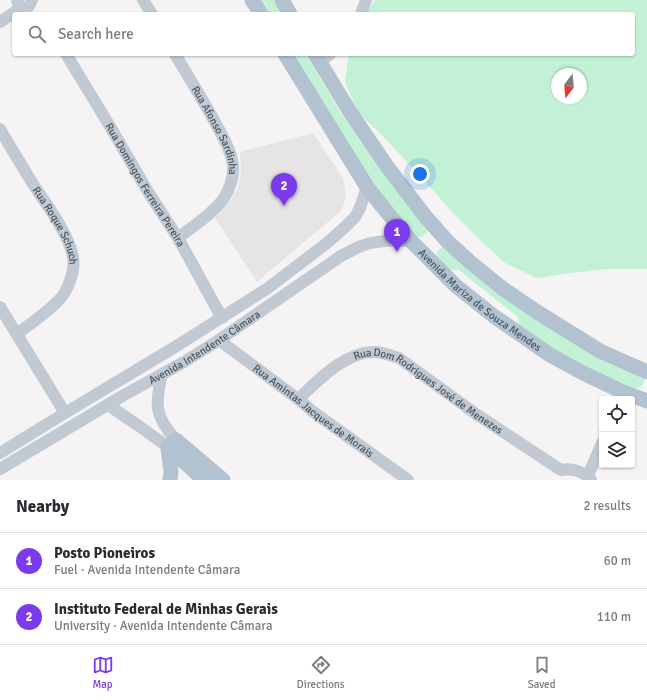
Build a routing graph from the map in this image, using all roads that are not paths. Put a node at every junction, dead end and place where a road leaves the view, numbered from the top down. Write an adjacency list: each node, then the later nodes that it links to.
1 (143, 0): 7 (street)
2 (252, 0): 8 (main road)
3 (282, 0): 9 (main road)
4 (366, 0): 10 (street)
5 (27, 5): 6 (street)
6 (16, 12)
7 (151, 12)
8 (260, 12)
9 (289, 12)
10 (362, 12)
11 (12, 14): 12 (street)
12 (0, 22)
13 (67, 56): 19 (street, Rua Domingos Ferreira Pereira)
14 (176, 56): 19 (street, Rua Afonso Sardinha)
15 (286, 56): 18 (main road, Avenida Mariza de Souza Mendes)
16 (322, 57): 21 (main road, Avenida Mariza de Souza Mendes)
17 (0, 129): 27 (street, Rua Roque Schuch)
18 (367, 187): 20 (main road, Avenida Mariza de Souza Mendes); 23 (street, Avenida Intendente Câmara)
19 (178, 238): 26 (street, Rua Domingos Ferreira Pereira)
20 (411, 241): 22 (main road, Avenida Mariza de Souza Mendes); 24 (street, Avenida Intendente Câmara)
21 (447, 241): 22 (main road); 31 (main road, Avenida Mariza de Souza Mendes)
22 (427, 258): 33 (main road, Avenida Mariza de Souza Mendes)
23 (268, 288): 24 (street); 26 (street, Avenida Intendente Câmara)
24 (276, 300): 28 (street, Avenida Intendente Câmara)
25 (0, 307): 27 (street)
26 (222, 318): 29 (street, Avenida Intendente Câmara)
27 (17, 334): 37 (street)
28 (219, 340): 30 (street, Avenida Intendente Câmara); 34 (street, Rua Amintas Jacques de Morais)
29 (176, 347): 30 (street); 37 (street, Avenida Intendente Câmara)
30 (184, 362): 32 (street, Avenida Intendente Câmara)
31 (647, 372)
32 (162, 374): 36 (street, Avenida Intendente Câmara); 39 (street)
33 (622, 395): 35 (main road, Avenida Mariza de Souza Mendes)
34 (298, 399): 44 (street, Rua Dom Rodrigues José de Menezes); 49 (street, Rua Amintas Jacques de Morais)
35 (647, 400)
36 (108, 405): 39 (street); 42 (street, Avenida Intendente Câmara)
37 (65, 413): 38 (street, Avenida Intendente Câmara)
38 (17, 443): 41 (street, Avenida Intendente Câmara); 42 (street)
39 (172, 443): 46 (main road); 47 (main road); 48 (main road)
40 (599, 452): 45 (street)
41 (0, 453)
42 (25, 455): 43 (street, Avenida Intendente Câmara)
43 (0, 469)
44 (559, 475): 45 (street, Rua Dom Rodrigues José de Menezes)
45 (590, 478)
46 (170, 480)
47 (204, 480)
48 (223, 480)
49 (408, 480)

